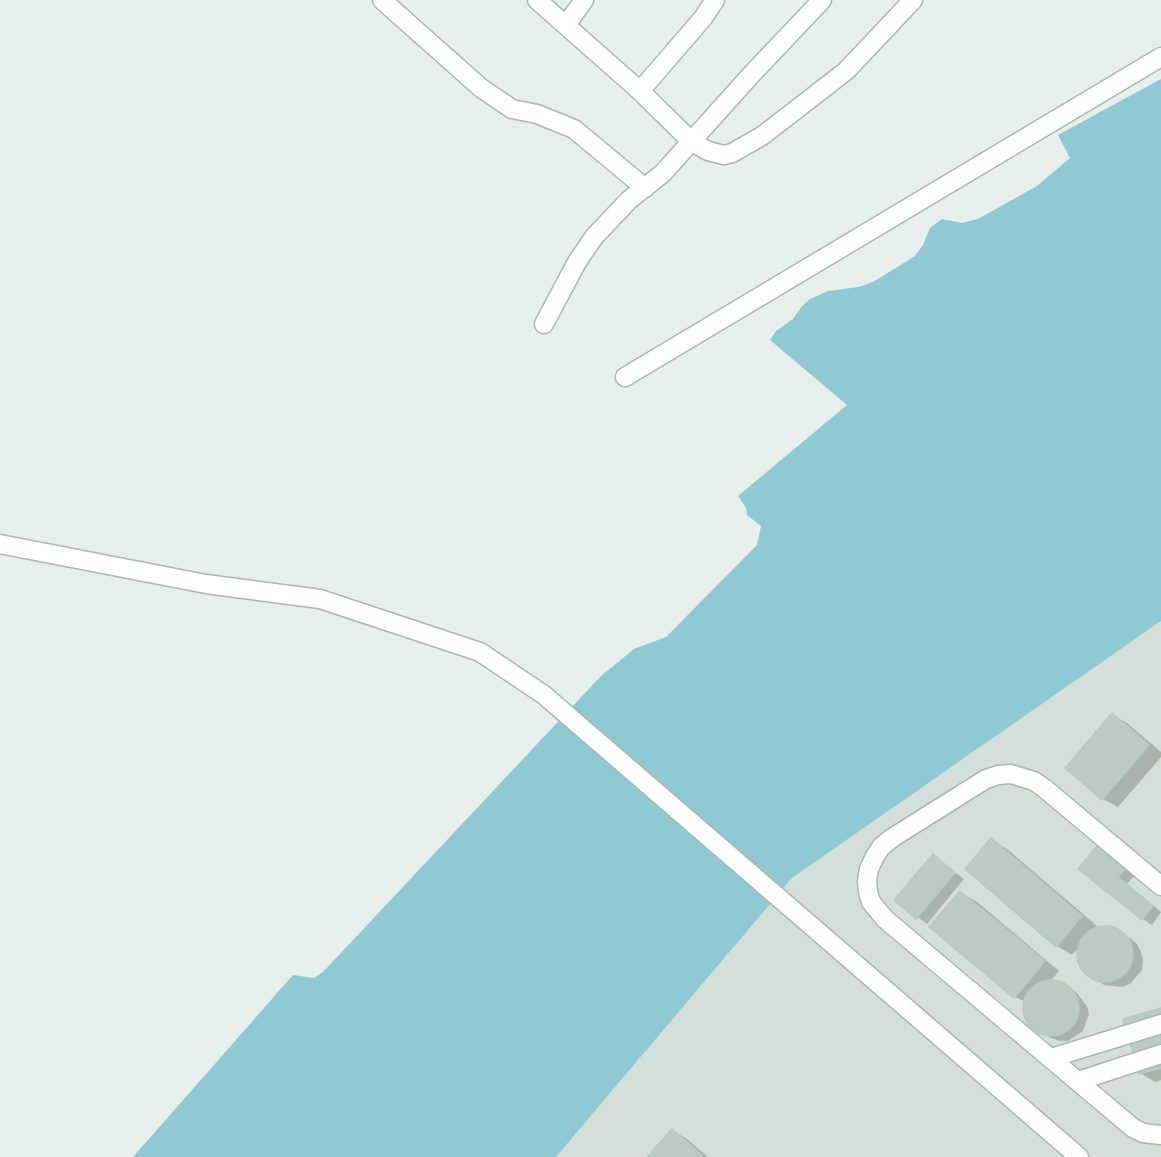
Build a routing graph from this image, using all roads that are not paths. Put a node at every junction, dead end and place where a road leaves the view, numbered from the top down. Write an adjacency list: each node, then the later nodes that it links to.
1 (382, 0): 11 (street)
2 (537, 0): 7 (street)
3 (584, 0): 7 (street)
4 (715, 0): 9 (street)
5 (822, 0): 10 (street)
6 (913, 0): 10 (street)
7 (566, 25): 9 (street)
8 (1161, 57): 13 (street)
9 (640, 91): 10 (street)
10 (692, 142): 11 (street)
11 (645, 188): 12 (street)
12 (544, 324)
13 (625, 377)
14 (0, 544): 21 (street)
15 (1161, 886): 18 (street)
16 (1161, 1024): 18 (street)
17 (1161, 1054): 19 (street)
18 (1051, 1058): 19 (street)
19 (1078, 1081): 20 (street)
20 (1161, 1135)
21 (1079, 1157)

